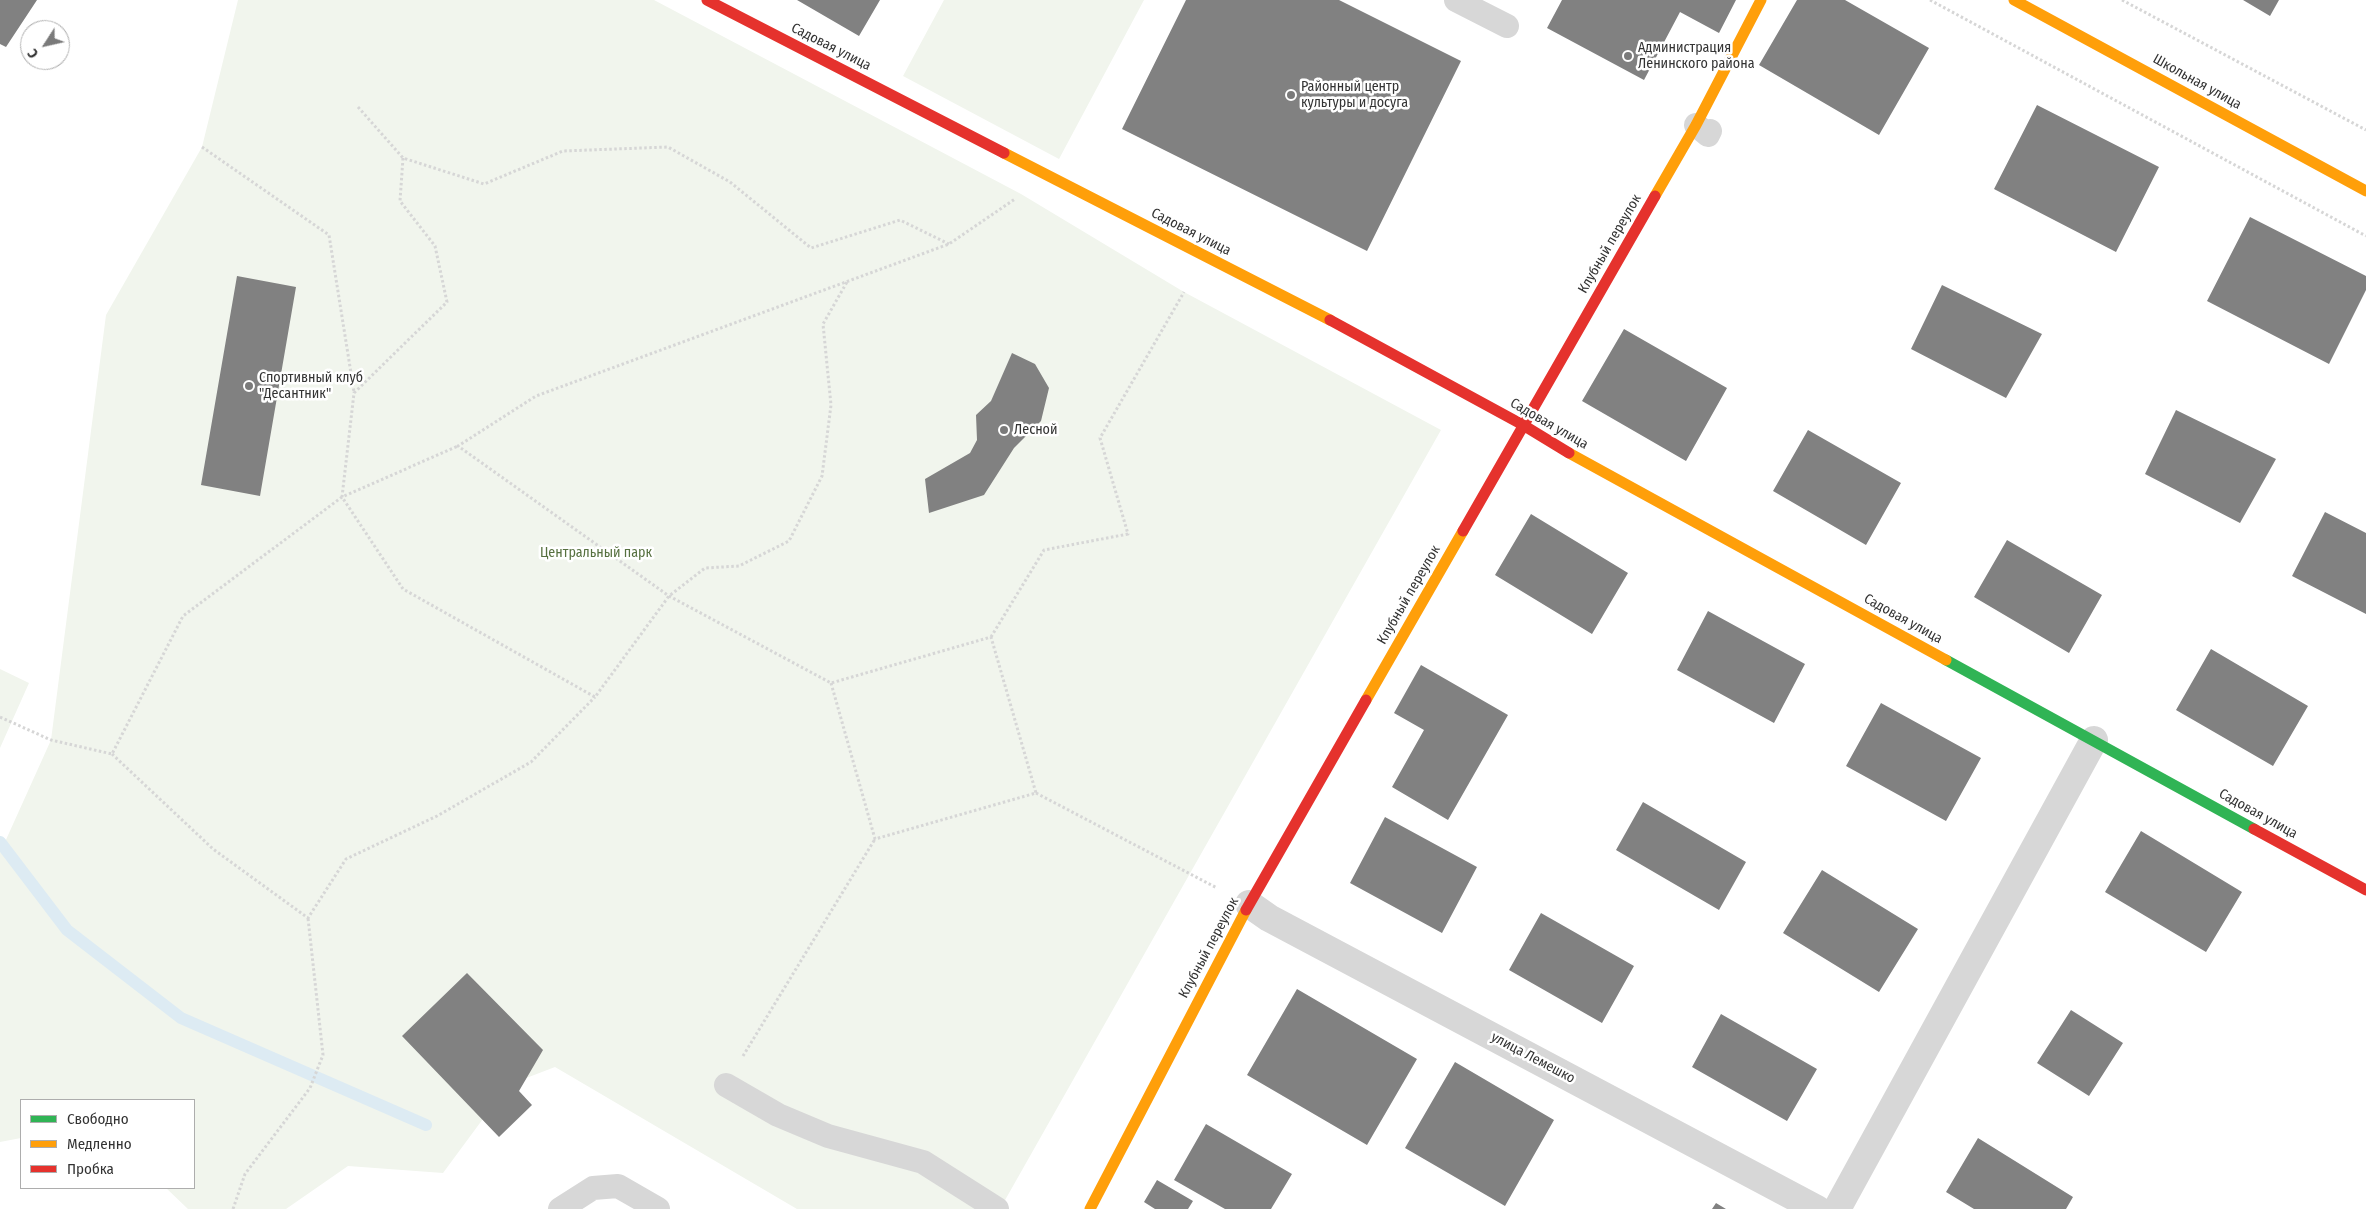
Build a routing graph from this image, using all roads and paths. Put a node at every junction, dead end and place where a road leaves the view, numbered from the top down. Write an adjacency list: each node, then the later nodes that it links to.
1 (707, 0): 12 (street, Садовая улица)
2 (1456, 0): 7 (lane)
3 (1760, 0): 19 (street, Клубный переулок)
4 (1930, 0): 14 (path)
5 (2014, 0): 13 (street, Школьная улица)
6 (2122, 0): 9 (path)
7 (1507, 26)
8 (358, 107): 11 (path)
9 (2366, 130)
10 (202, 147): 18 (path)
11 (403, 158): 15 (path); 18 (path)
12 (1065, 185): 15 (path); 19 (street, Садовая улица)
13 (2366, 191)
14 (2366, 236)
15 (949, 244): 16 (path)
16 (848, 281): 20 (path); 22 (path)
17 (1184, 292): 23 (path)
18 (354, 392): 21 (path)
19 (1523, 425): 27 (street, Садовая улица); 33 (street, Клубный переулок)
20 (458, 446): 21 (path); 22 (path)
21 (342, 497): 25 (path); 28 (path)
22 (669, 596): 24 (path); 25 (path)
23 (992, 637): 24 (path); 29 (path)
24 (830, 683): 30 (path)
25 (595, 697): 34 (path)
26 (0, 717): 28 (path)
27 (2094, 740): 32 (street, Садовая улица); 42 (street)
28 (112, 754): 34 (path)
29 (1036, 793): 30 (path); 31 (path)
30 (875, 839): 35 (path)
31 (1218, 888)
32 (2366, 890)
33 (1249, 904): 40 (street, Клубный переулок); 41 (street, улица Лемешко)
34 (308, 918): 36 (path)
35 (726, 1085): 39 (lane)
36 (233, 1209)
37 (560, 1209): 38 (lane)
38 (658, 1209)
39 (997, 1209)
40 (1090, 1209)
41 (1818, 1209)
42 (1837, 1209)

